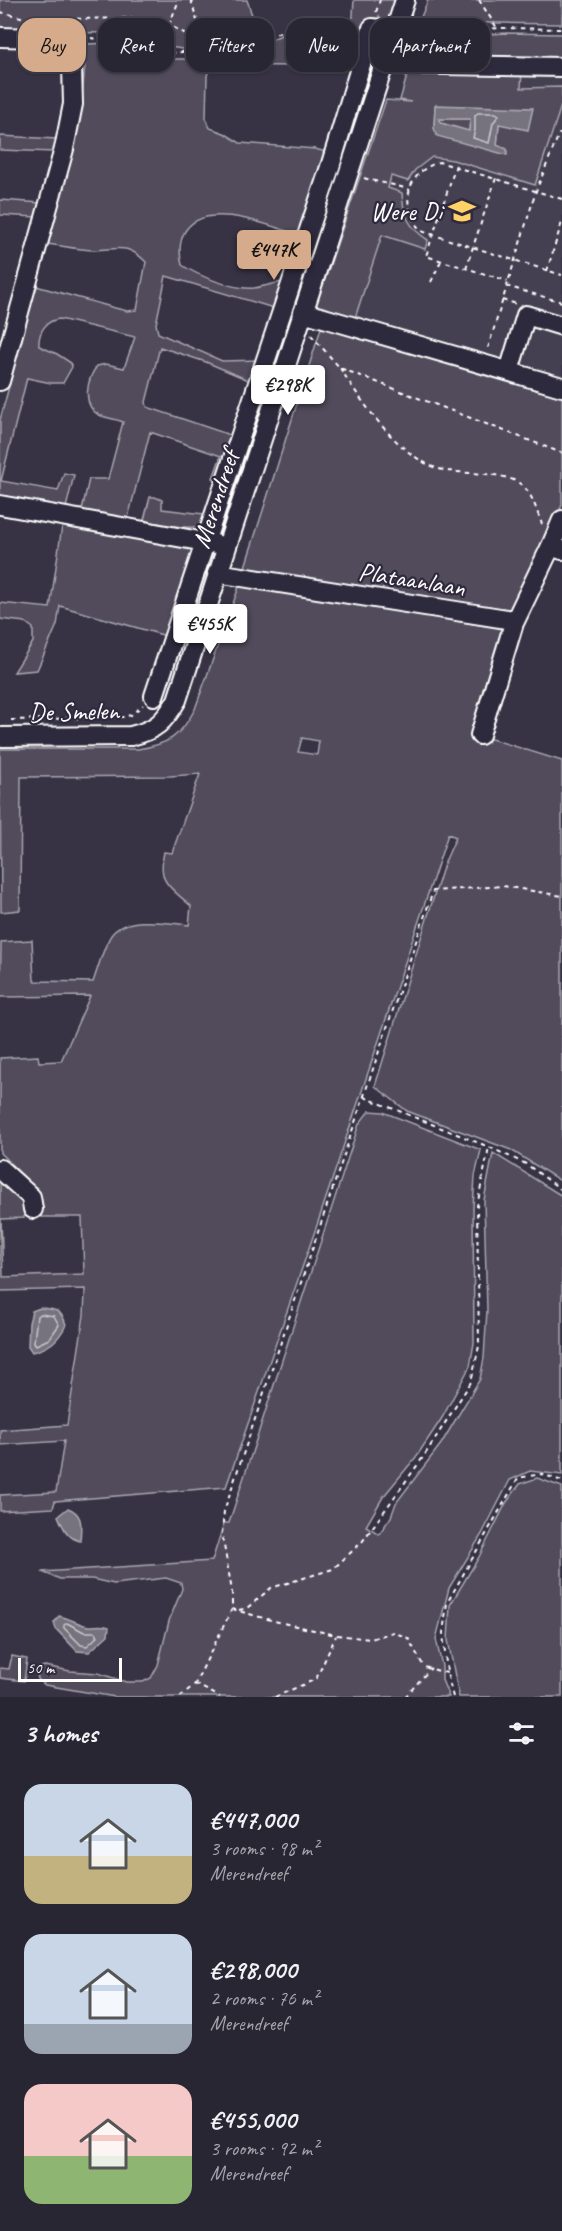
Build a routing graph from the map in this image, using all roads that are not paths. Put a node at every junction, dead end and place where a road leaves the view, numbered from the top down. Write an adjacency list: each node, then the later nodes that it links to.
1 (405, 0): 2 (street, Merendreef)
2 (402, 18)
3 (370, 35): 15 (street, Merendreef)
4 (0, 37): 11 (street)
5 (490, 66): 6 (street)
6 (562, 68)
7 (382, 72): 8 (street, Merendreef)
8 (304, 320): 10 (street); 16 (street, Merendreef)
9 (562, 326): 10 (street)
10 (509, 371): 12 (street)
11 (0, 381)
12 (562, 387)
13 (0, 505): 15 (street)
14 (562, 520): 17 (street)
15 (206, 543): 16 (street); 20 (street, Merendreef)
16 (226, 547): 18 (street, Merendreef)
17 (557, 548): 19 (street)
18 (217, 573): 19 (street, Plataanlaan); 22 (street, Merendreef)
19 (514, 623): 23 (street)
20 (154, 696)
21 (4, 729): 22 (street, De Smelen)
22 (149, 732)
23 (480, 735)
24 (0, 1169): 25 (street)
25 (33, 1209)

